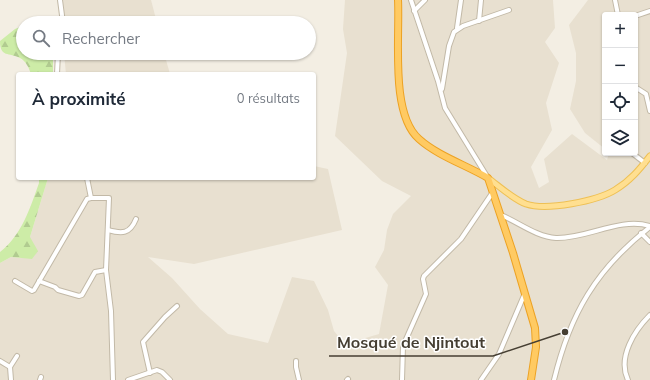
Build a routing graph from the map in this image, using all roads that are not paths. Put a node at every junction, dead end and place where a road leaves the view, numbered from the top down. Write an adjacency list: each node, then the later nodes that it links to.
1 (60, 0): 13 (street)
2 (398, 0): 24 (highway)
3 (411, 0): 9 (street)
4 (425, 0): 9 (street)
5 (461, 0): 15 (street)
6 (481, 0): 14 (street)
7 (615, 0): 11 (street)
8 (509, 10): 14 (street)
9 (414, 11): 19 (street)
10 (650, 11): 12 (street)
11 (617, 12)
12 (638, 15)
13 (62, 16)
14 (479, 21): 15 (street)
15 (457, 28): 19 (street)
16 (58, 60): 17 (street)
17 (57, 72)
18 (638, 89): 20 (street)
19 (441, 91): 24 (street)
20 (650, 112)
21 (636, 156): 23 (street)
22 (650, 156): 23 (main road)
23 (645, 163): 24 (main road)
24 (488, 178): 26 (highway)
25 (87, 180): 27 (street)
26 (493, 192): 28 (highway); 50 (street)
27 (91, 198): 31 (street); 35 (street)
28 (501, 216): 30 (street); 37 (highway)
29 (136, 219): 31 (street)
30 (650, 227): 32 (street)
31 (108, 230): 34 (street)
32 (641, 233): 33 (street); 53 (street)
33 (650, 242)
34 (106, 270): 35 (street); 46 (street)
35 (39, 281): 36 (street)
36 (15, 282)
37 (525, 293): 51 (street); 52 (highway)
38 (177, 306): 44 (street)
39 (650, 315): 54 (street)
40 (17, 356): 43 (street)
41 (0, 361): 43 (street)
42 (296, 361): 49 (street)
43 (10, 367): 45 (street)
44 (150, 373): 47 (street); 48 (street)
45 (11, 380)
46 (113, 380)
47 (128, 380)
48 (170, 380)
49 (299, 380)
50 (402, 380)
51 (481, 380)
52 (531, 380)
53 (554, 380)
54 (628, 380)

